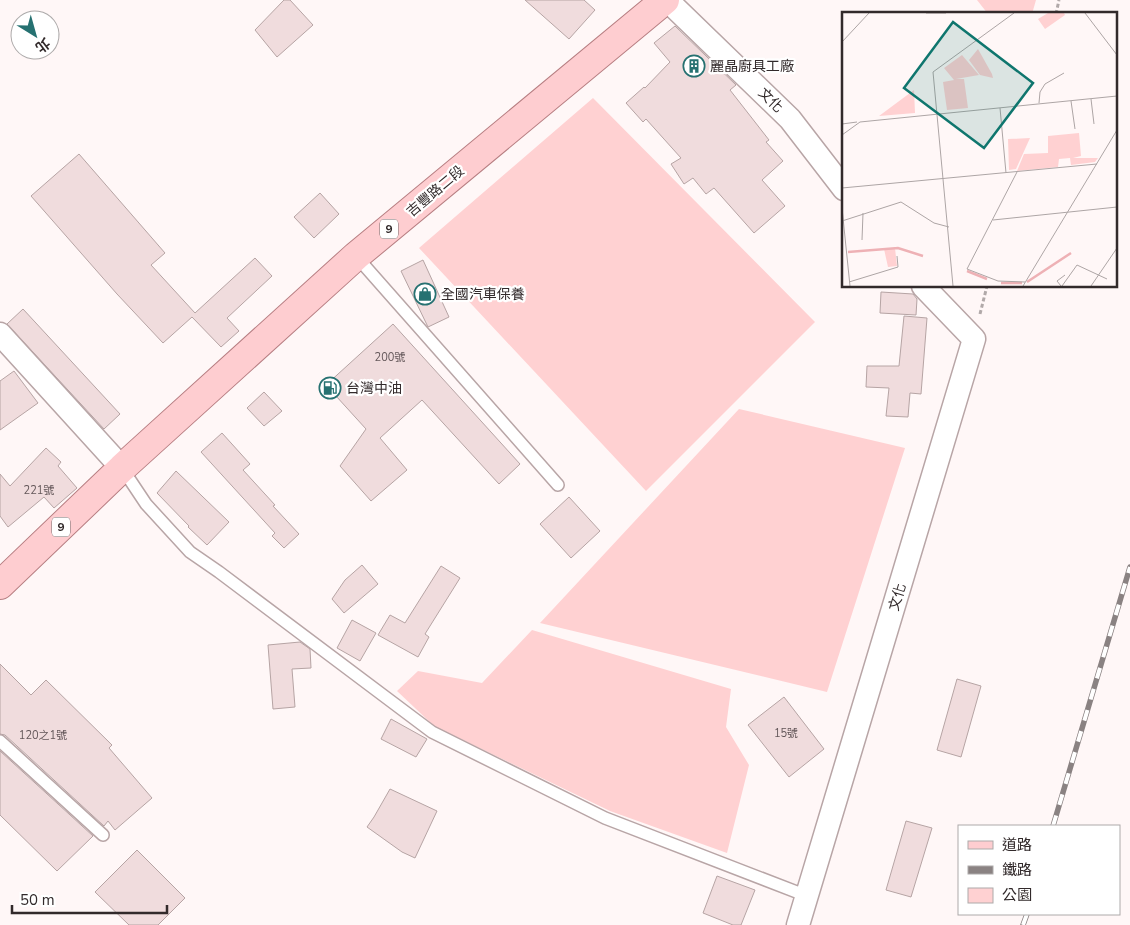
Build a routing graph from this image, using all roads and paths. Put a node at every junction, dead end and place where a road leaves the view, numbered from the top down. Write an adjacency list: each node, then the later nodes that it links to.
1 (666, 0): 2 (street, 文化); 3 (main road, 吉豐路二段 / 9)
2 (842, 186)
3 (356, 256): 6 (main road, 吉豐路二段 / 9); 7 (lane)
4 (925, 288): 11 (street, 文化)
5 (0, 334): 6 (street)
6 (122, 468): 8 (main road, 9); 11 (lane)
7 (558, 485)
8 (0, 585)
9 (0, 741): 10 (lane)
10 (103, 835)
11 (807, 896): 12 (street, 文化)
12 (798, 925)

